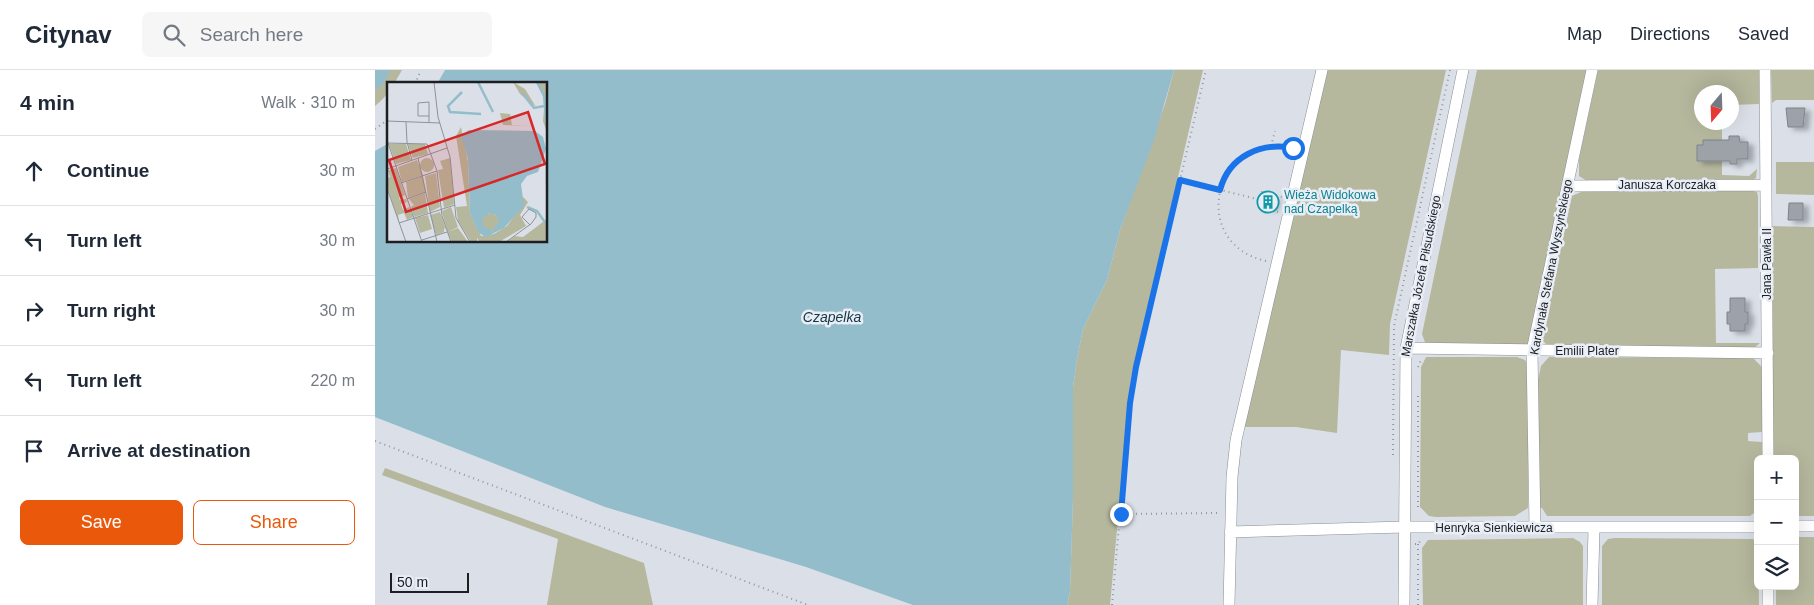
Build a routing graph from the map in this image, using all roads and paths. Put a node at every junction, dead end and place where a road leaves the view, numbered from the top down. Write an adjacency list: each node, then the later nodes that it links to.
1 (421, 70): 7 (path)
2 (1206, 70): 13 (path)
3 (1322, 70): 36 (street)
4 (1463, 70): 21 (street, Marszałka Józefa Piłsudskiego)
5 (1592, 70): 15 (street, Kardynała Stefana Wyszyńskiego)
6 (1765, 70): 14 (street, Jana Pawła II)
7 (416, 82)
8 (387, 120): 9 (path)
9 (375, 128)
10 (1275, 131): 11 (path)
11 (1271, 146): 12 (path); 16 (path)
12 (1293, 148)
13 (1180, 180): 16 (path); 29 (path)
14 (1767, 185): 15 (street, Janusza Korczaka); 23 (street, Jana Pawła II)
15 (1567, 186): 22 (street, Kardynała Stefana Wyszyńskiego)
16 (1220, 190): 18 (path); 20 (path)
17 (1281, 197): 18 (path)
18 (1261, 200): 19 (path)
19 (1278, 212)
20 (1266, 261)
21 (1406, 348): 22 (street, Emilii Plater); 32 (street, Marszałka Józefa Piłsudskiego)
22 (1531, 351): 23 (street, Emilii Plater); 33 (street, Kardynała Stefana Wyszyńskiego)
23 (1768, 353): 26 (street, Jana Pawła II)
24 (1417, 388): 27 (path)
25 (375, 441): 39 (path)
26 (1767, 455)
27 (1418, 511)
28 (1219, 513): 29 (path)
29 (1121, 514): 40 (path)
30 (1799, 526): 31 (street)
31 (1814, 526)
32 (1404, 527): 33 (street, Henryka Sienkiewicza); 36 (street, Henryka Sienkiewicza); 42 (street, Marszałka Józefa Piłsudskiego)
33 (1535, 527): 35 (street, Henryka Sienkiewicza)
34 (1754, 527): 35 (street, Henryka Sienkiewicza)
35 (1594, 529): 44 (street)
36 (1230, 532): 41 (street)
37 (1418, 544): 43 (path)
38 (1768, 590): 45 (street)
39 (808, 605)
40 (1112, 605)
41 (1229, 605)
42 (1404, 605)
43 (1419, 605)
44 (1592, 605)
45 (1768, 605)

